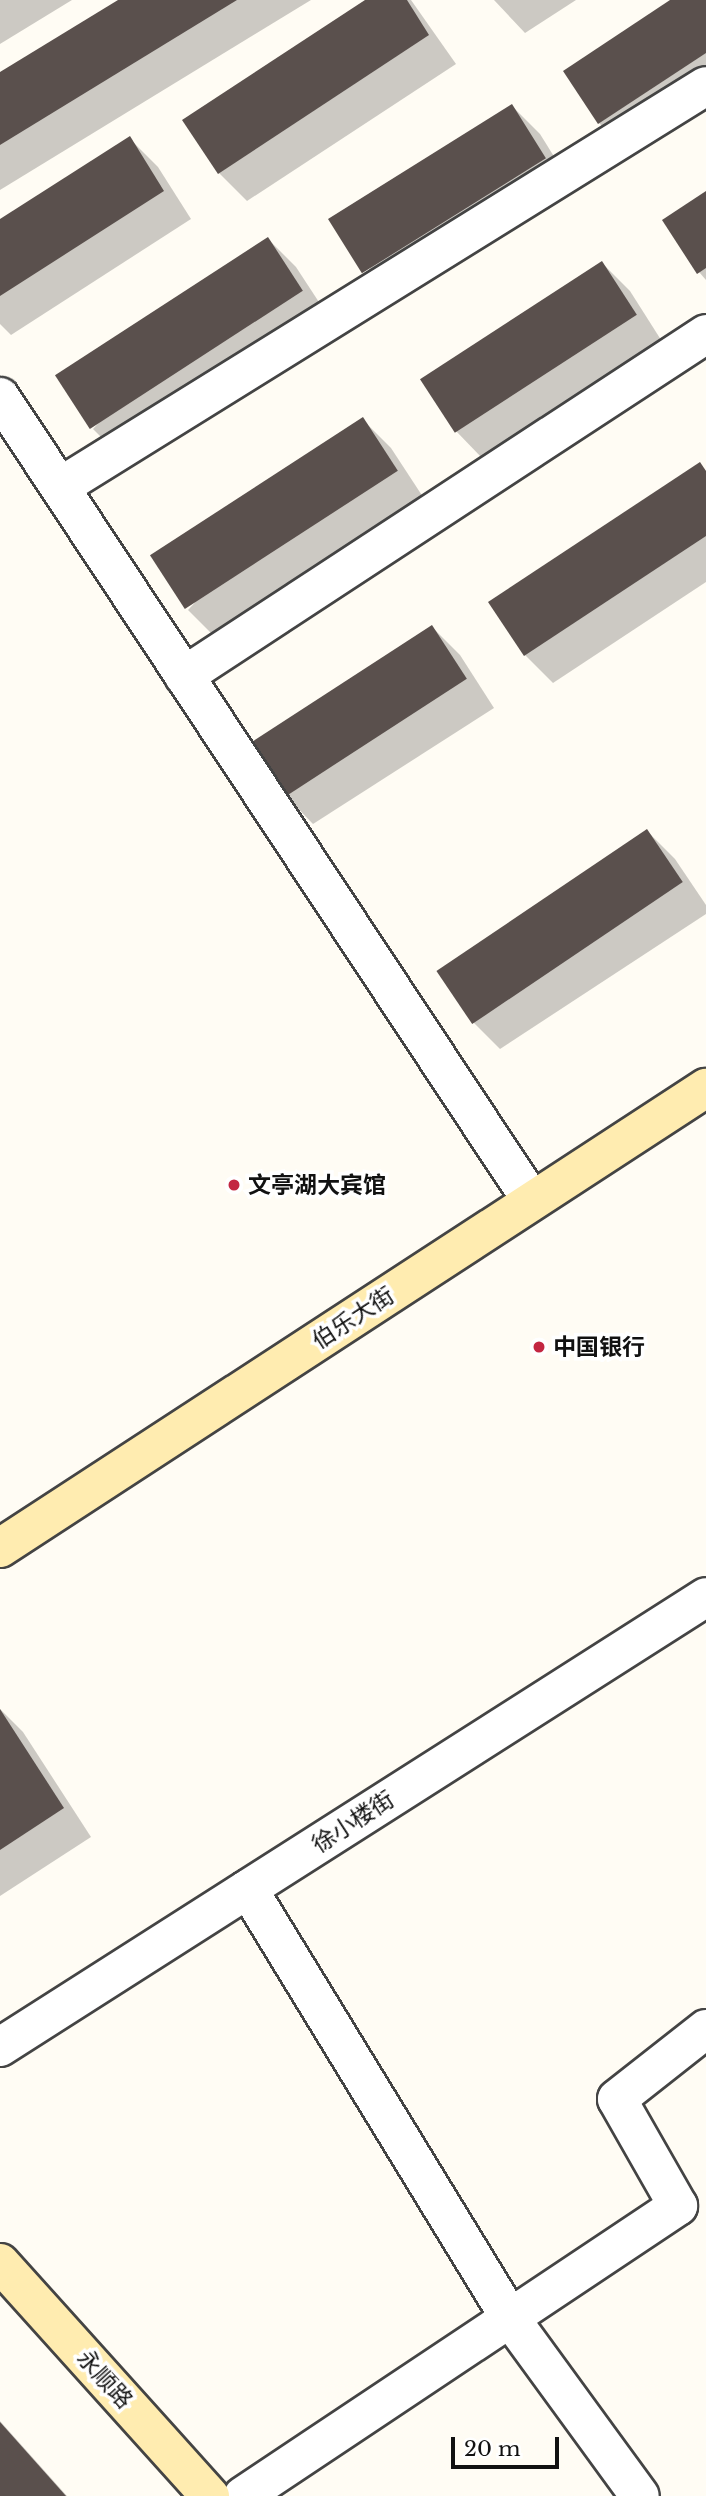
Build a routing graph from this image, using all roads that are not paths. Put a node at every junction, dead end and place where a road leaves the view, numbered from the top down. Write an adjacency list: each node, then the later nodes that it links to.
1 (706, 86): 4 (street)
2 (706, 334): 5 (street)
3 (0, 397): 4 (street)
4 (60, 487): 5 (street)
5 (184, 676): 7 (street)
6 (706, 1088): 7 (main road, 伯乐大街)
7 (533, 1201): 8 (main road, 伯乐大街)
8 (0, 1548)
9 (706, 1597): 10 (street, 徐小楼街)
10 (248, 1889): 12 (street, 徐小楼街); 14 (street)
11 (706, 2029): 14 (street)
12 (0, 2047)
13 (0, 2263): 15 (main road, 永顺路)
14 (510, 2318): 16 (street); 17 (street)
15 (210, 2496)
16 (243, 2496)
17 (640, 2496)

